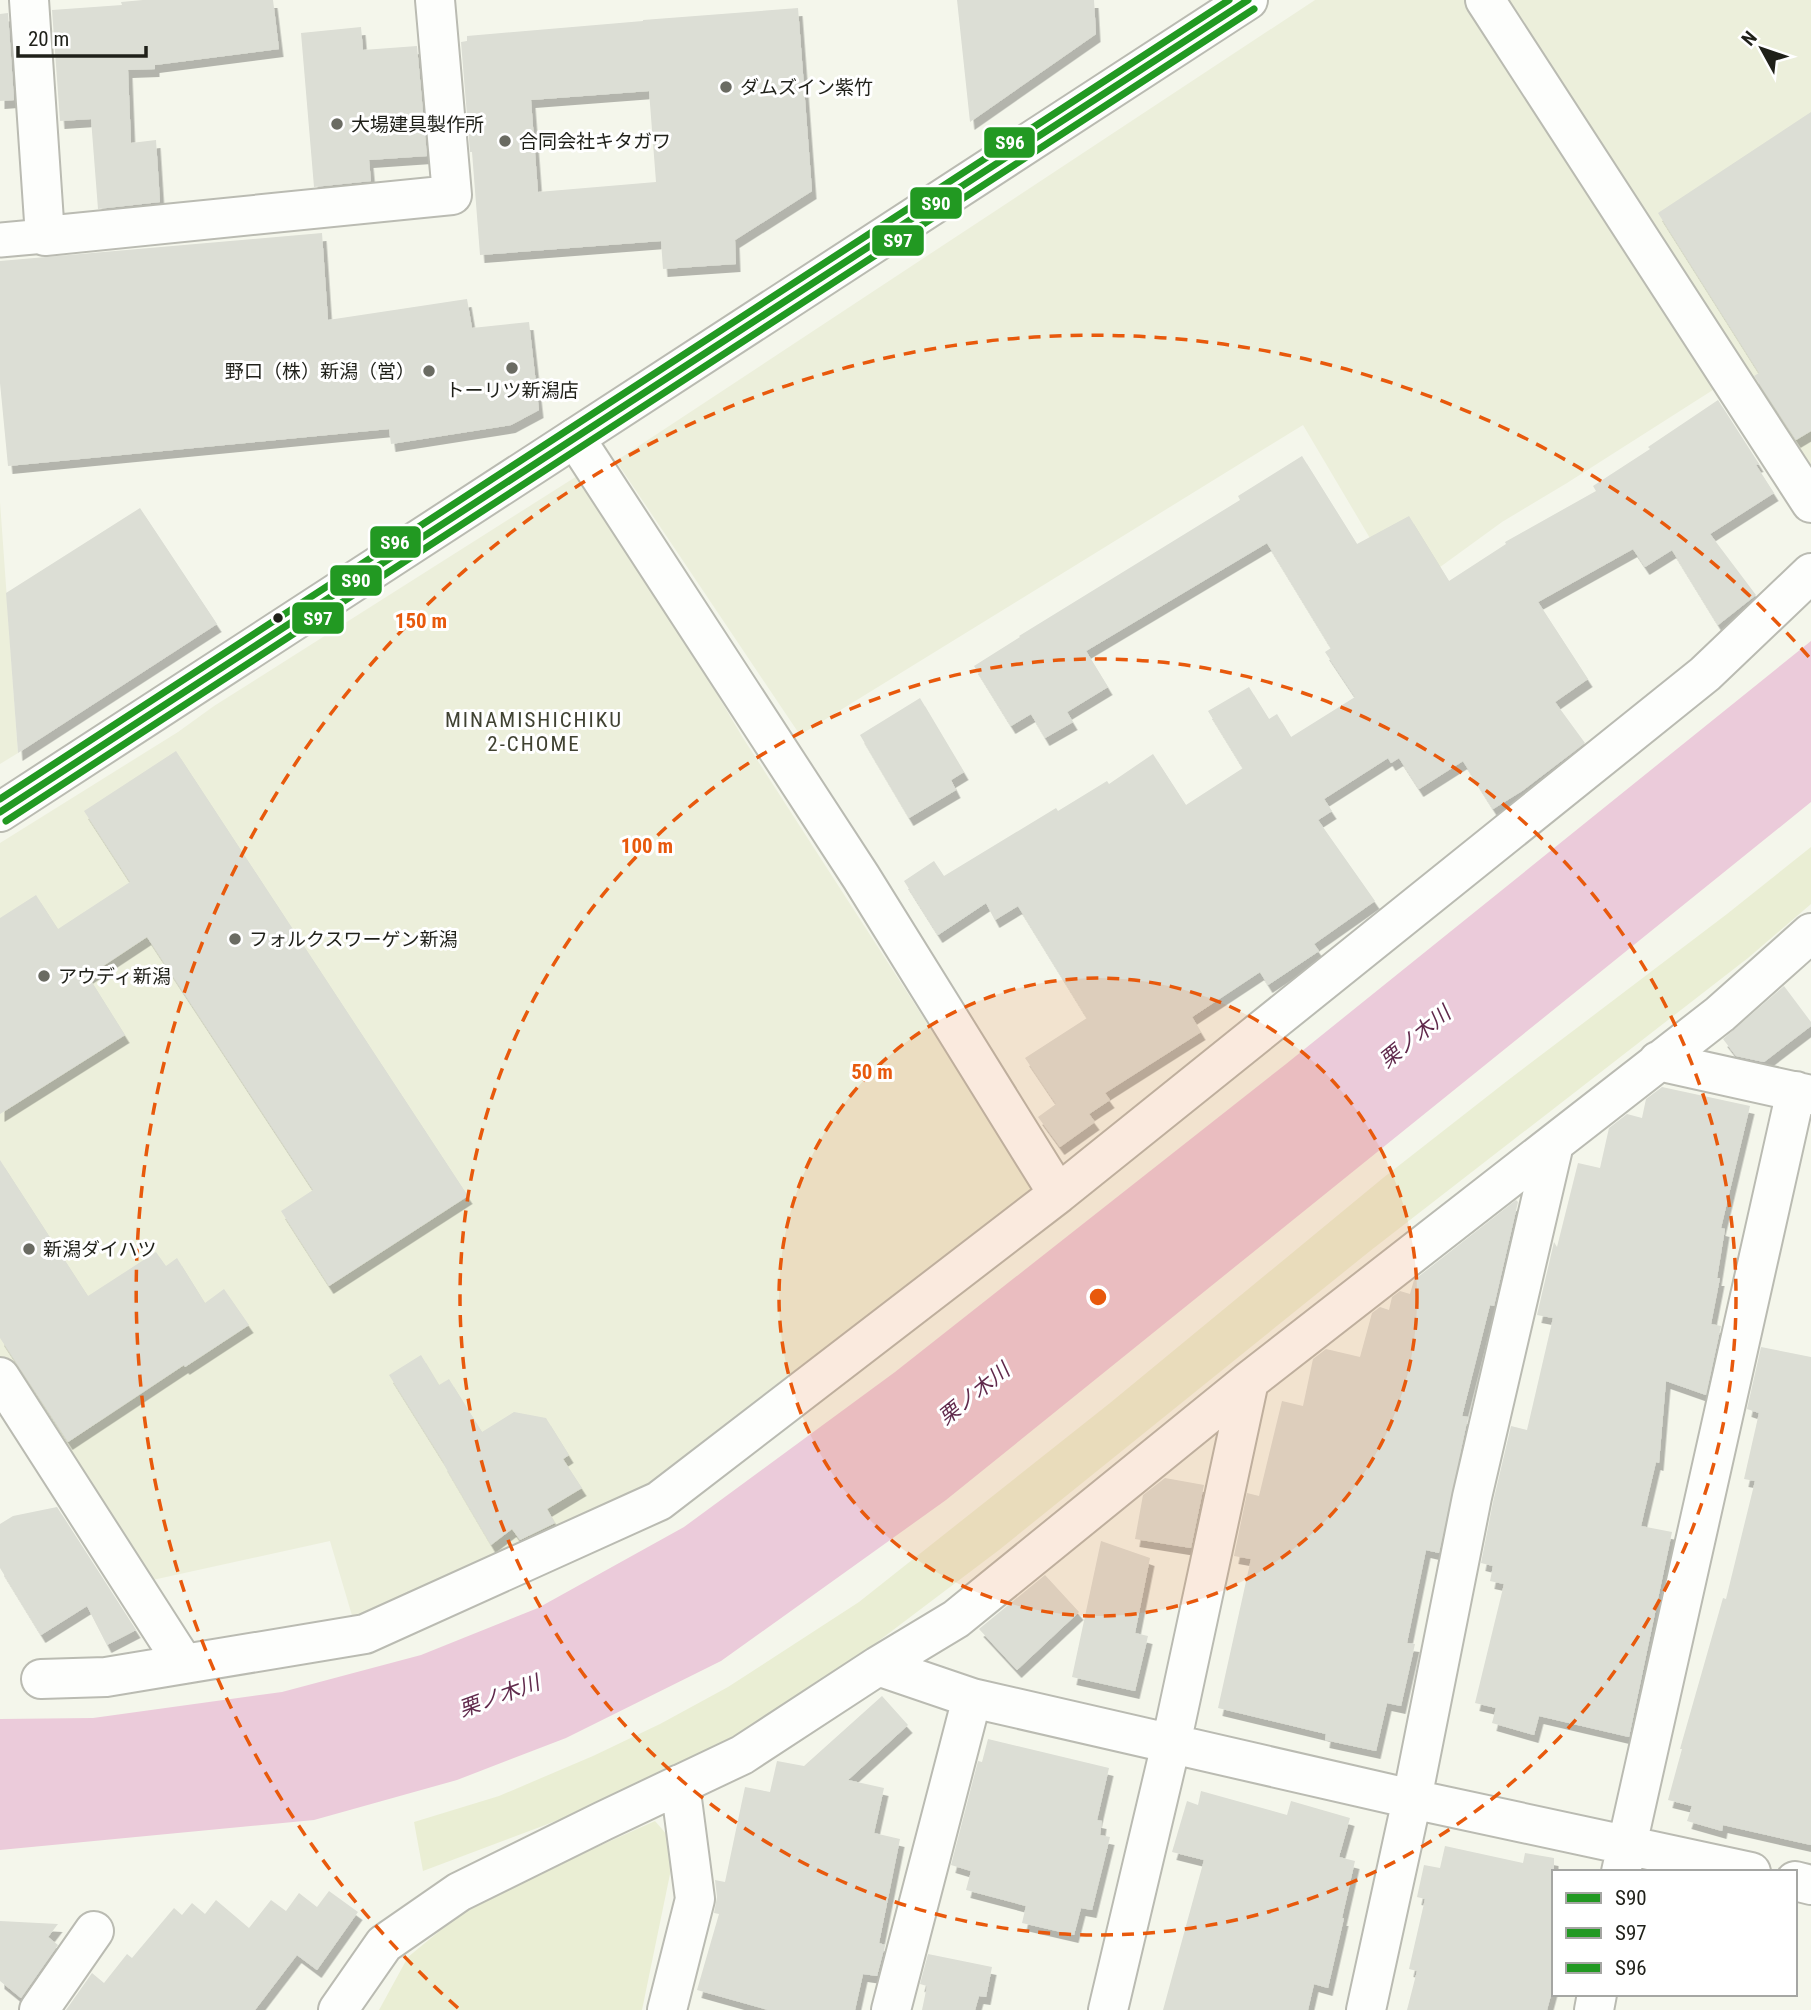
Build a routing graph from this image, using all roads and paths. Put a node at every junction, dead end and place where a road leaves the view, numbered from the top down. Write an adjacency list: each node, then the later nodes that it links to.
1 (29, 0): 5 (street)
2 (435, 0): 5 (street)
3 (1248, 0): 7 (street)
4 (1485, 0): 8 (street)
5 (45, 236): 6 (street)
6 (0, 240)
7 (575, 439): 10 (street); 15 (street)
8 (1811, 503)
9 (1811, 573): 15 (street)
10 (0, 812)
11 (1811, 933): 12 (street)
12 (1658, 1061): 13 (street); 14 (street)
13 (1804, 1093): 25 (street)
14 (1554, 1144): 17 (street); 24 (street)
15 (1058, 1194): 18 (street)
16 (0, 1377): 18 (street)
17 (1249, 1381): 19 (street); 22 (street)
18 (184, 1664): 20 (street)
19 (878, 1666): 21 (street); 23 (street)
20 (41, 1679)
21 (972, 1698): 22 (street); 31 (street)
22 (1171, 1744): 24 (street); 32 (street)
23 (680, 1784): 29 (street); 30 (street)
24 (1412, 1799): 25 (street); 33 (street)
25 (1624, 1858): 26 (street)
26 (1733, 1870)
27 (94, 1931): 28 (street)
28 (39, 2010)
29 (338, 2010)
30 (667, 2010)
31 (891, 2010)
32 (1108, 2010)
33 (1366, 2010)

